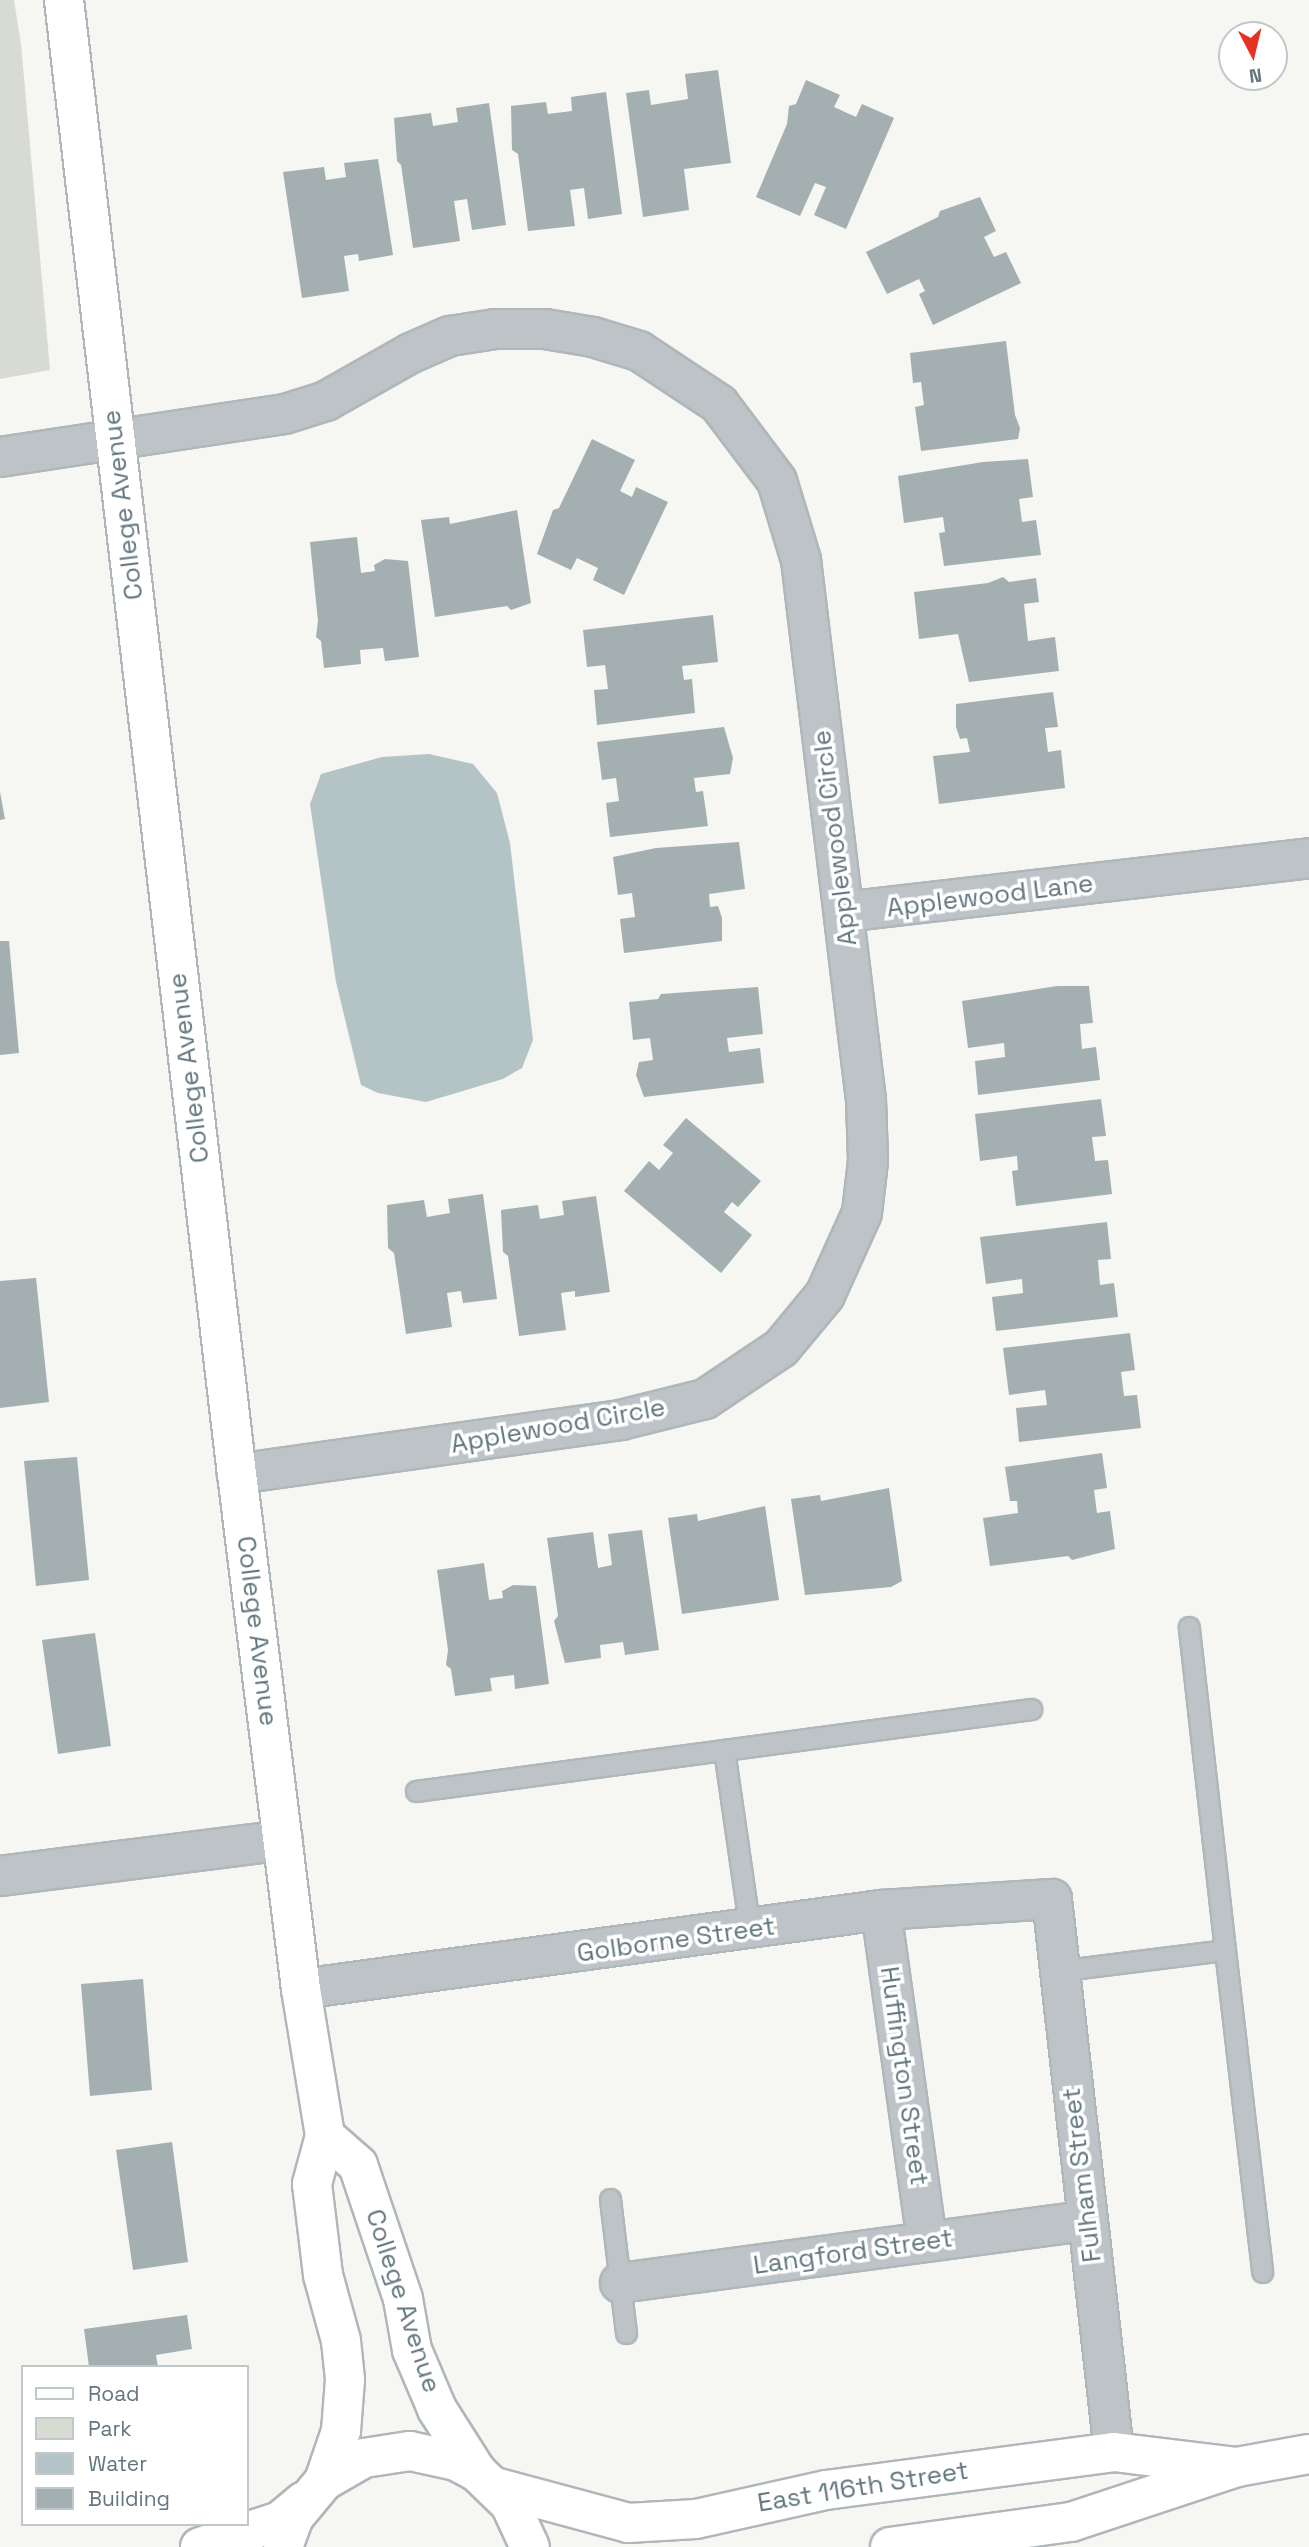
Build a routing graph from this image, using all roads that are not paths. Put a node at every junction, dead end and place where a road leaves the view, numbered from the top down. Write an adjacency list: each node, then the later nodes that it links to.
1 (64, 0): 2 (main road, College Avenue)
2 (116, 442): 3 (street, Applewood Circle); 5 (street, Applewood Circle); 6 (main road, College Avenue)
3 (0, 457)
4 (1309, 858): 5 (street, Applewood Lane)
5 (844, 912): 6 (street, Applewood Circle)
6 (237, 1474): 11 (main road, College Avenue)
7 (1189, 1627): 16 (lane)
8 (1031, 1709): 9 (lane)
9 (724, 1750): 10 (lane); 15 (lane)
10 (416, 1791)
11 (282, 1840): 12 (street); 18 (main road, College Avenue)
12 (0, 1876)
13 (1052, 1899): 14 (street, Golborne Street); 17 (street, Fulham Street)
14 (881, 1910): 15 (street, Golborne Street); 22 (street, Huffington Street)
15 (750, 1930): 18 (street, Golborne Street)
16 (1225, 1950): 17 (lane); 23 (lane)
17 (1058, 1972): 21 (street, Fulham Street)
18 (301, 1989): 19 (main road, College Avenue)
19 (325, 2136): 29 (main road, College Avenue); 30 (main road, College Avenue)
20 (610, 2199): 24 (lane)
21 (1087, 2221): 22 (street, Langford Street); 26 (street, Fulham Street)
22 (927, 2242): 24 (street, Langford Street)
23 (1262, 2272)
24 (620, 2283): 25 (lane)
25 (625, 2333)
26 (1114, 2452): 28 (main road, East 116th Street); 29 (main road, East 116th Street)
27 (1309, 2455): 28 (main road, East 116th Street)
28 (1237, 2467): 34 (main road, East 116th Street)
29 (486, 2479): 30 (main road, East 116th Street); 33 (main road, College Avenue)
30 (315, 2489): 31 (main road); 32 (main road, College Avenue)
31 (200, 2547)
32 (283, 2547)
33 (530, 2547)
34 (890, 2547)

